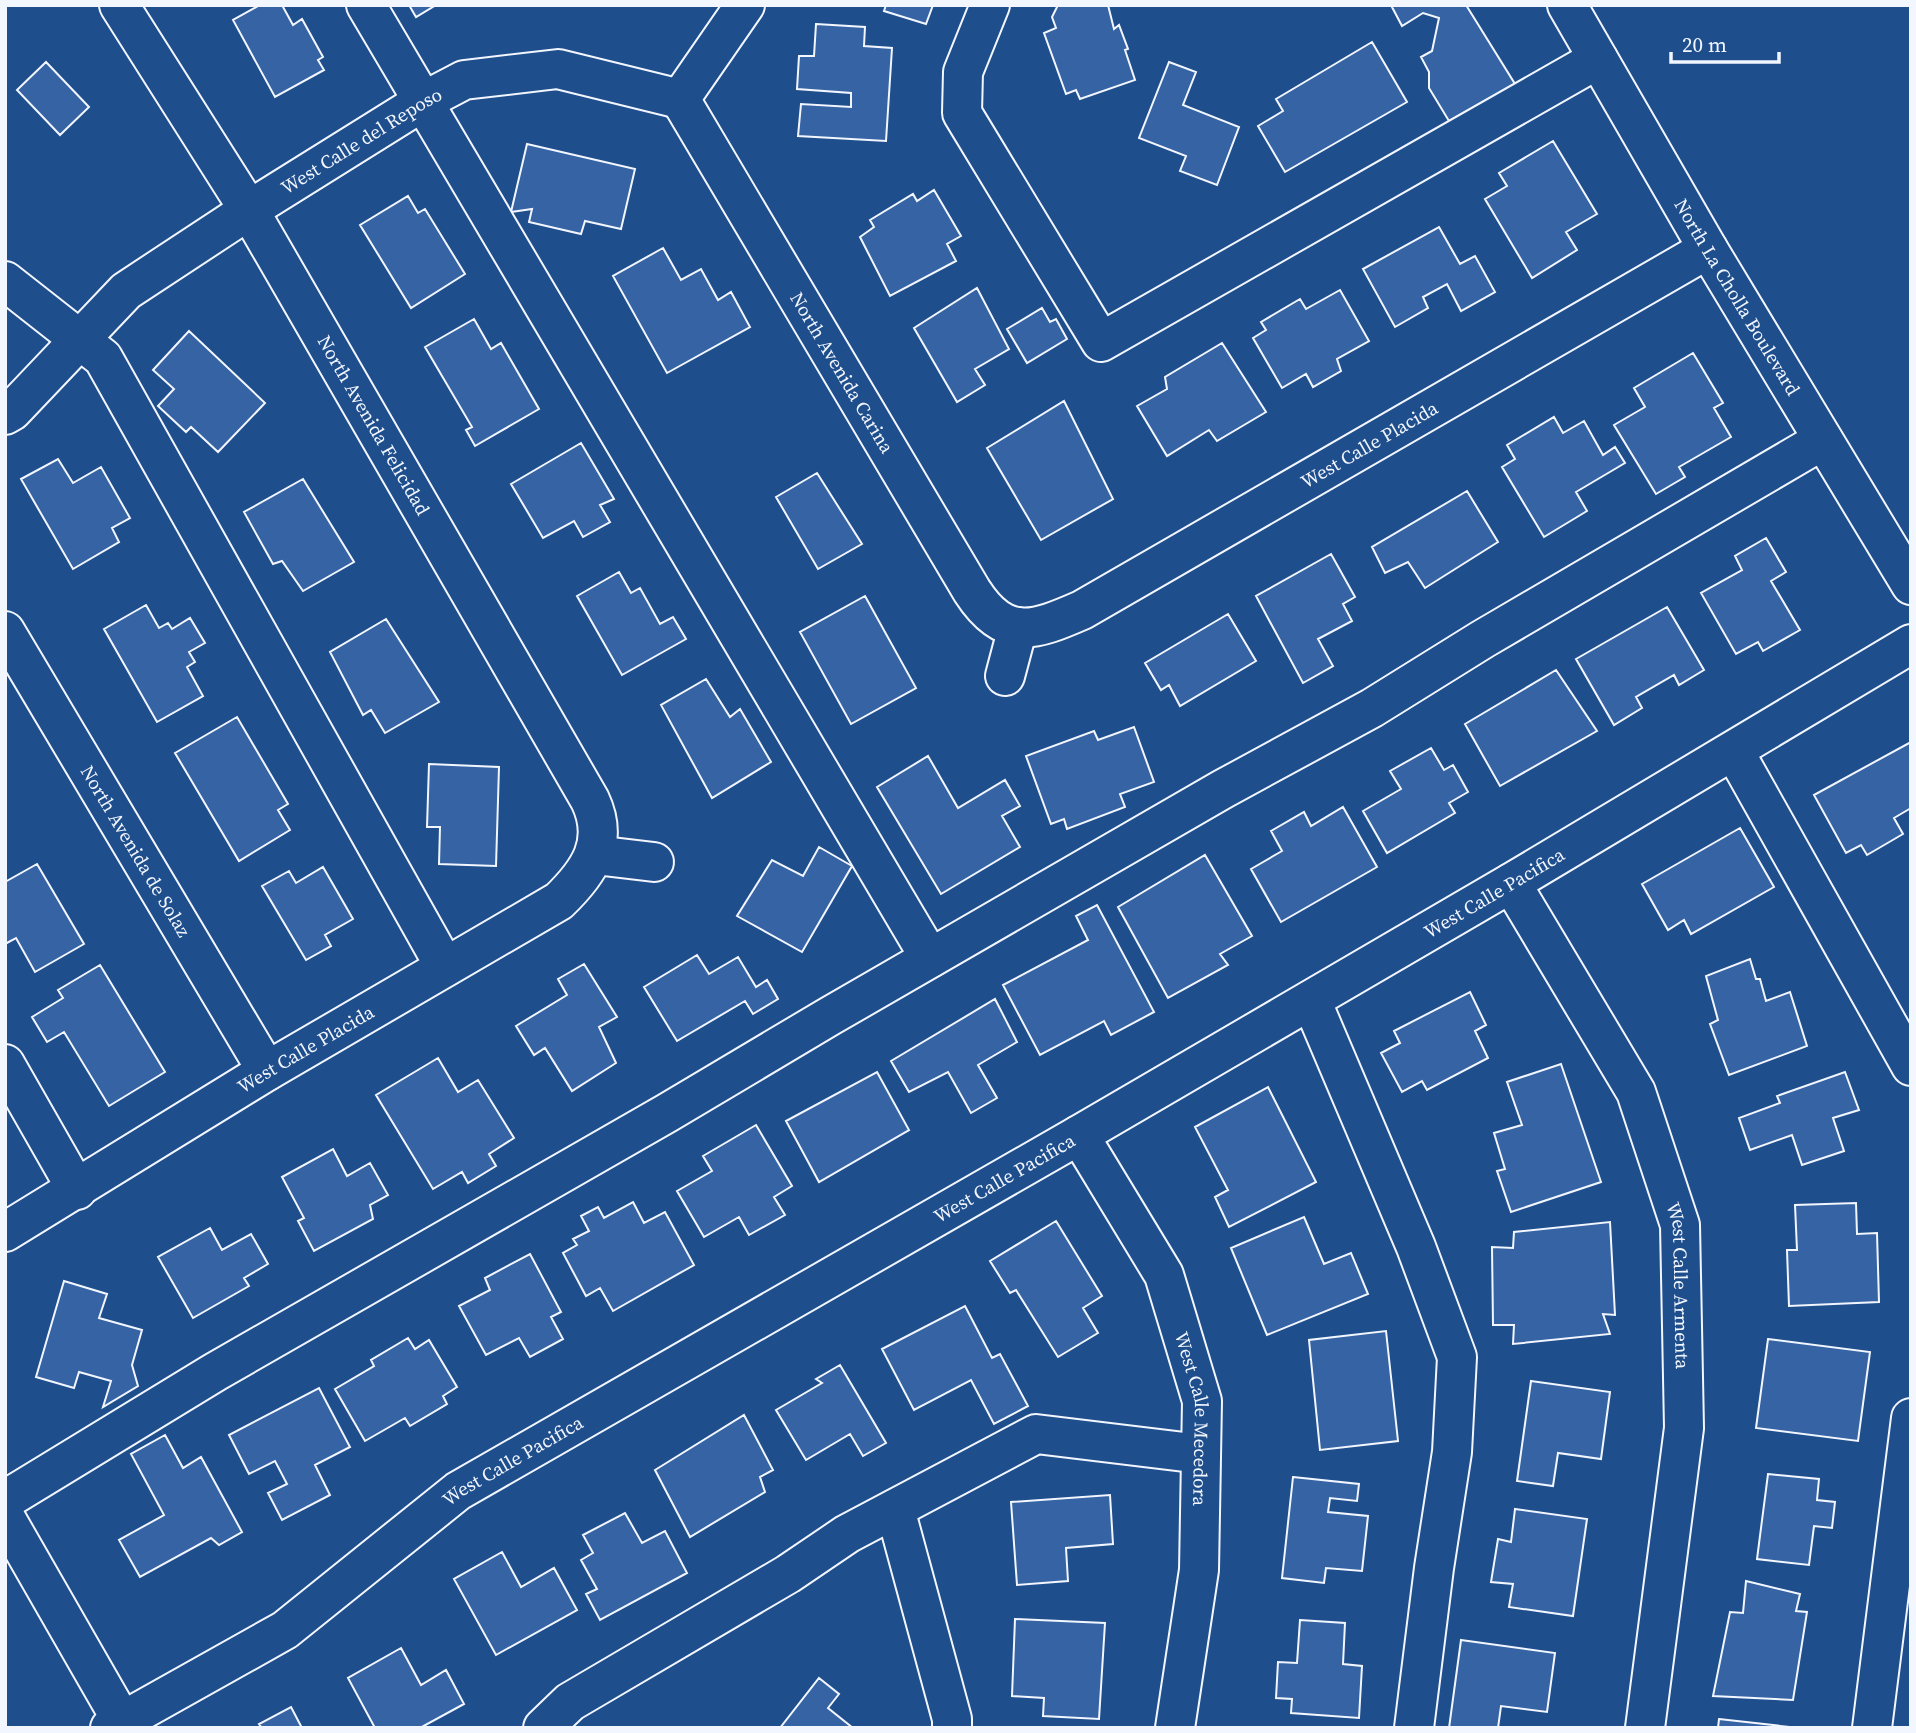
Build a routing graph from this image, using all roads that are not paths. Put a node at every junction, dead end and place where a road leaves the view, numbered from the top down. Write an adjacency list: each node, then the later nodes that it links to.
1 (119, 5): 9 (street, North Avenida Felicidad)
2 (366, 5): 8 (street)
3 (745, 5): 7 (street)
4 (990, 5): 6 (street)
5 (1567, 5): 6 (street, North La Cholla Boulevard)
6 (1598, 59): 10 (street, North La Cholla Boulevard)
7 (680, 99): 8 (street, West Calle del Reposo); 16 (street, North Avenida Carina)
8 (422, 102): 9 (street, West Calle del Reposo); 24 (street)
9 (250, 210): 12 (street, West Calle del Reposo); 21 (street, North Avenida Felicidad)
10 (1708, 249): 14 (street, North La Cholla Boulevard); 16 (street, West Calle Placida)
11 (5, 281): 12 (street)
12 (80, 339): 13 (street, West Calle del Reposo); 25 (street)
13 (5, 415)
14 (1823, 440): 15 (street, North La Cholla Boulevard); 24 (street)
15 (1911, 584)
16 (1021, 628): 19 (street)
17 (5, 631): 29 (street, North Avenida de Solaz)
18 (1911, 644): 20 (street, West Calle Pacifica)
19 (1005, 676)
20 (1734, 751): 23 (street, West Calle Pacifica); 28 (street)
21 (595, 855): 22 (street); 25 (street, West Calle Placida)
22 (654, 862)
23 (1511, 883): 26 (street, West Calle Pacifica); 43 (street, West Calle Armenta)
24 (930, 958): 35 (street)
25 (445, 967): 29 (street, West Calle Placida)
26 (1311, 1000): 30 (street, West Calle Pacifica); 42 (street)
27 (5, 1064): 31 (street)
28 (1911, 1066)
29 (267, 1071): 31 (street, West Calle Placida)
30 (1079, 1135): 34 (street, West Calle Mecedora); 38 (street, West Calle Pacifica)
31 (77, 1190): 32 (street, West Calle Placida)
32 (5, 1232)
33 (1911, 1418): 44 (street)
34 (1201, 1454): 36 (street); 41 (street, West Calle Mecedora)
35 (5, 1500)
36 (895, 1509): 39 (street); 40 (street)
37 (5, 1517): 38 (street)
38 (119, 1725)
39 (543, 1728)
40 (952, 1728)
41 (1175, 1728)
42 (1413, 1728)
43 (1645, 1728)
44 (1872, 1728)

